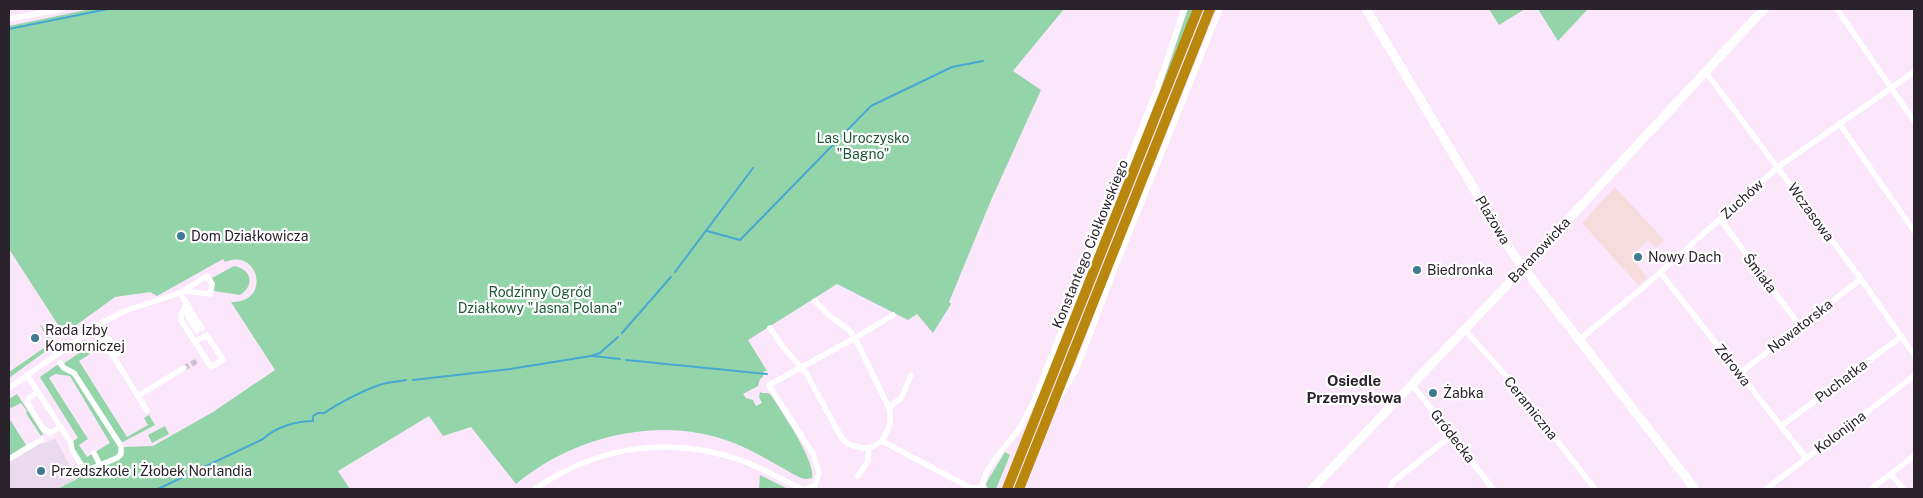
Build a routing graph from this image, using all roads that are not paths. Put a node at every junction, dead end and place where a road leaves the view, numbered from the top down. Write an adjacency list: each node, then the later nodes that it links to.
1 (63, 9): 9 (street)
2 (1184, 9): 67 (street)
3 (1198, 9): 72 (highway, Konstantego Ciołkowskiego)
4 (1210, 9): 52 (highway, Konstantego Ciołkowskiego)
5 (1220, 9): 52 (street)
6 (1368, 9): 18 (street, Plażowa)
7 (1764, 9): 10 (street, Baranowicka)
8 (1836, 9): 12 (street)
9 (9, 20)
10 (1705, 71): 15 (street, Wczasowa); 18 (street, Baranowicka)
11 (1914, 72): 12 (street, Zuchów)
12 (1891, 88): 13 (street); 14 (street, Zuchów)
13 (1914, 121)
14 (1839, 123): 15 (street, Zuchów); 17 (street)
15 (1778, 167): 16 (street, Zuchów); 20 (street, Wczasowa)
16 (1720, 219): 19 (street, Zuchów); 25 (street, Śmiała)
17 (1914, 231)
18 (1523, 268): 29 (street, Baranowicka); 33 (street, Plażowa)
19 (1660, 272): 33 (street, Zuchów); 43 (street, Zdrowa)
20 (1861, 280): 25 (street, Nowatorska); 30 (street, Wczasowa)
21 (182, 292): 21 (street); 23 (street); 26 (street)
22 (815, 301): 32 (street)
23 (186, 305): 28 (street); 34 (street)
24 (893, 315): 32 (street)
25 (1800, 326): 43 (street, Nowatorska)
26 (95, 327): 31 (street); 44 (street)
27 (770, 328): 41 (street)
28 (200, 329)
29 (1464, 329): 47 (street, Baranowicka); 77 (street, Ceramiczna)
30 (1902, 336): 37 (street, Wczasowa); 54 (street, Puchatka)
31 (101, 337): 35 (street); 36 (street); 50 (street)
32 (855, 338): 41 (street); 51 (street)
33 (1580, 339): 78 (street, Plażowa)
34 (196, 342): 38 (street); 38 (street)
35 (98, 344)
36 (118, 354)
37 (1914, 355)
38 (205, 356): 39 (street)
39 (197, 361)
40 (60, 363): 64 (street)
41 (802, 367): 59 (street); 71 (street)
42 (184, 368): 50 (street)
43 (1740, 373): 54 (street, Zdrowa)
44 (27, 375): 48 (street); 49 (street)
45 (912, 375): 51 (street)
46 (1914, 376): 62 (street, Kolonijna)
47 (1411, 384): 56 (street, Gródecka); 74 (street, Baranowicka)
48 (9, 388)
49 (38, 392): 55 (street); 55 (street)
50 (138, 396): 53 (street)
51 (889, 407): 58 (street)
52 (1051, 410): 73 (highway, Konstantego Ciołkowskiego)
53 (147, 411)
54 (1781, 426): 62 (street, Zdrowa)
55 (60, 427): 64 (street)
56 (1452, 435): 75 (street); 76 (street, Gródecka)
57 (40, 440): 63 (street)
58 (882, 441): 59 (street); 67 (street)
59 (869, 447): 66 (street)
60 (94, 453): 64 (street)
61 (1914, 456): 65 (street)
62 (1806, 458): 79 (street, Kolonijna)
63 (9, 459)
64 (100, 465)
65 (1891, 474): 80 (street); 81 (street)
66 (858, 476)
67 (983, 488)
68 (535, 489): 69 (street)
69 (801, 489)
70 (806, 489): 71 (street)
71 (815, 489)
72 (1008, 489)
73 (1019, 489)
74 (1312, 489)
75 (1390, 489)
76 (1493, 489)
77 (1595, 489)
78 (1695, 489)
79 (1766, 489)
80 (1872, 489)
81 (1903, 489)

